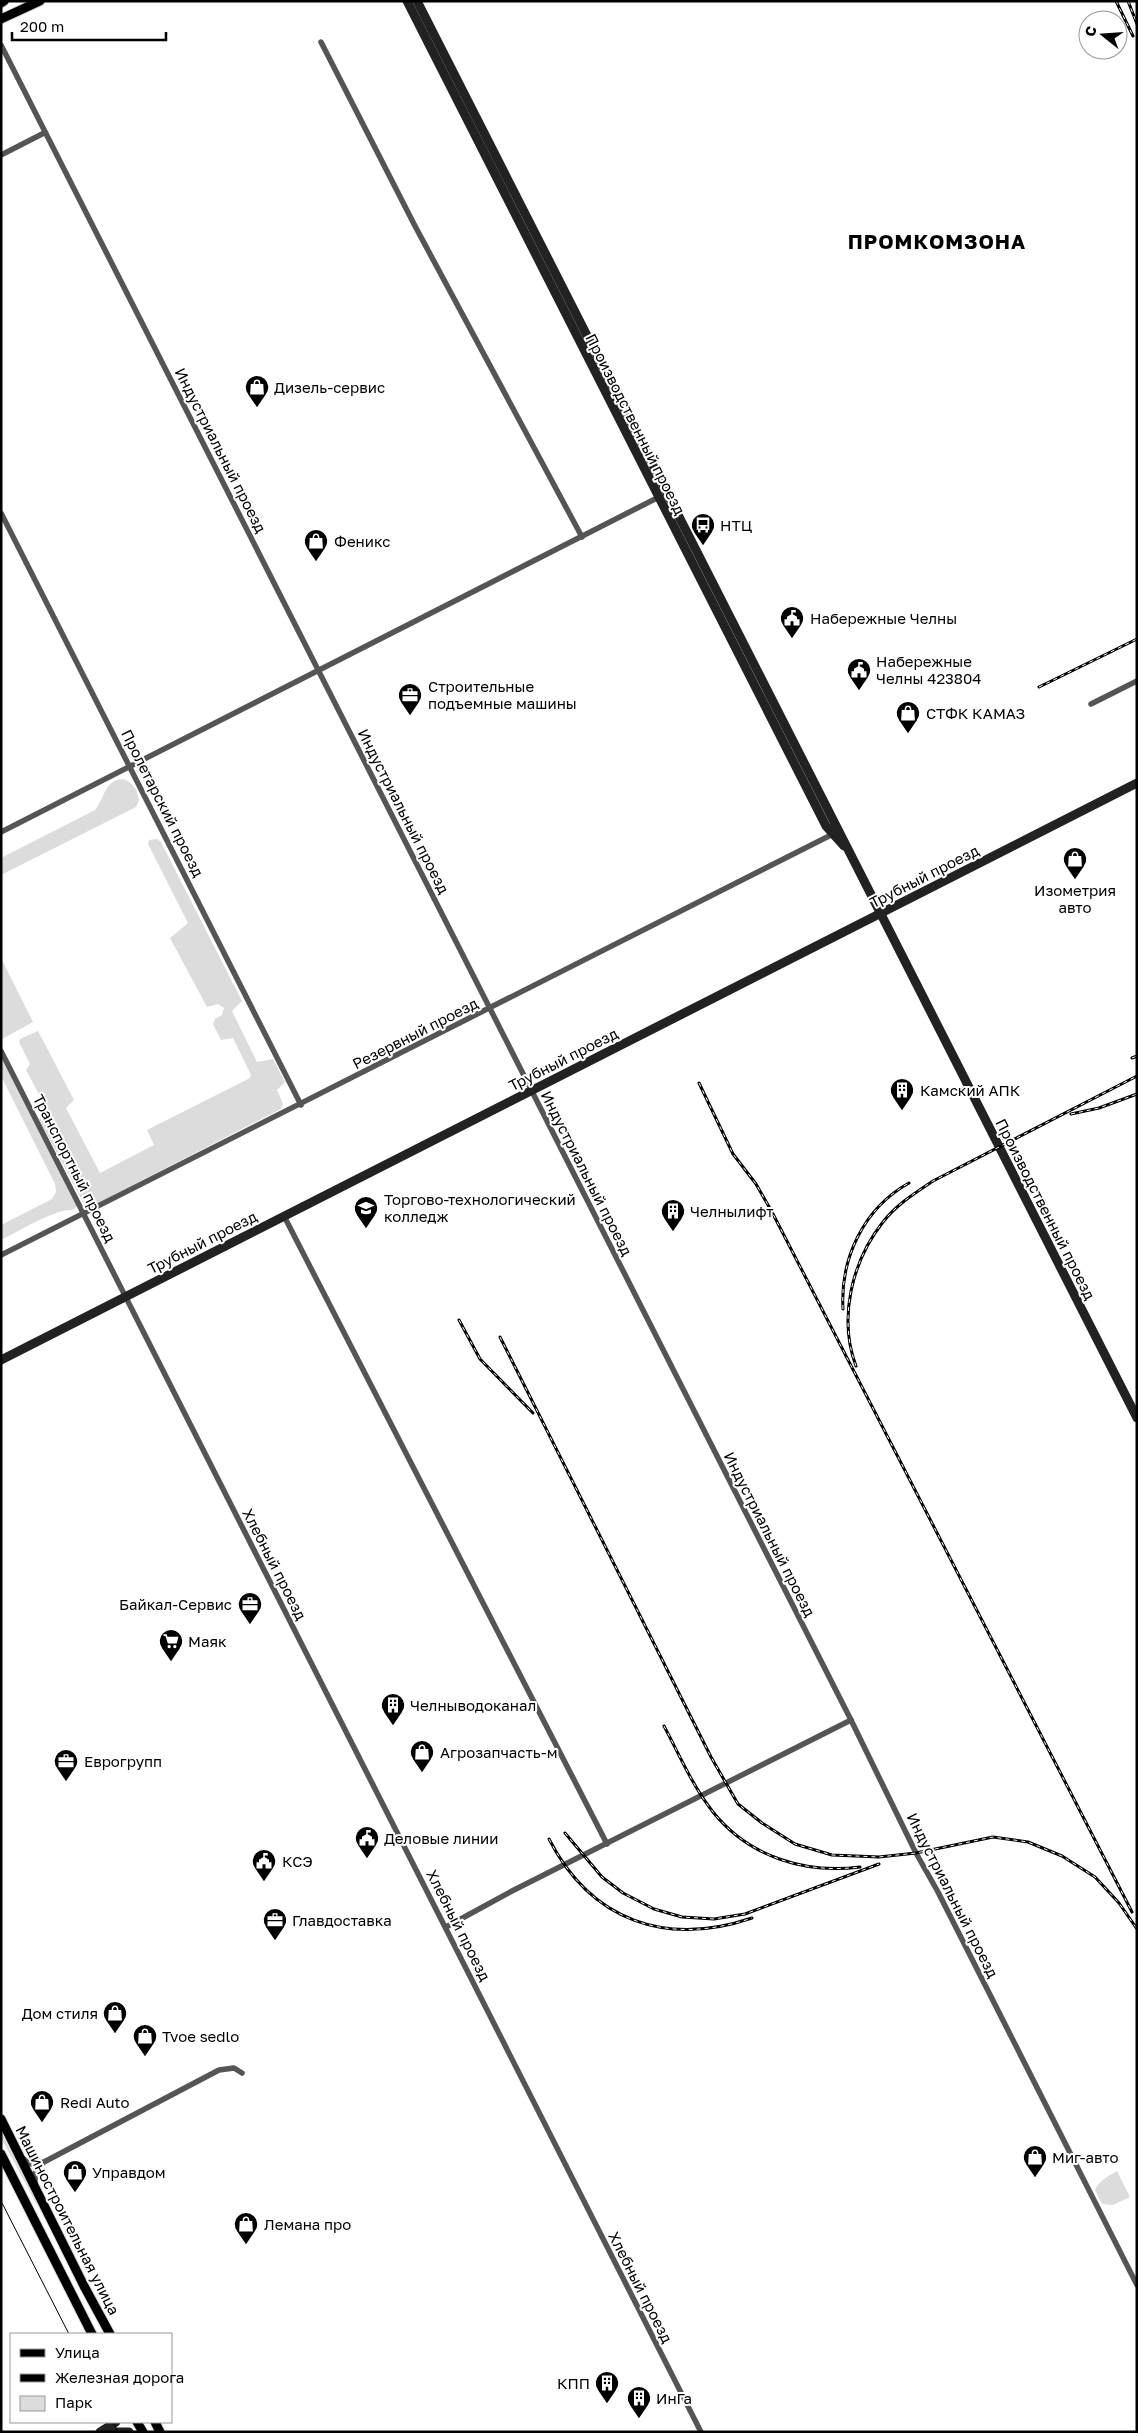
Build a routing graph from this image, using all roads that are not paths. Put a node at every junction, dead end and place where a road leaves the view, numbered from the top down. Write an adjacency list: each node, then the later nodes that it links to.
1 (40, 1): 4 (main road)
2 (407, 1): 7 (street, Производственный проезд)
3 (417, 1): 7 (street, Производственный проезд)
4 (1, 20)
5 (321, 42): 13 (street)
6 (1, 45): 8 (street, Индустриальный проезд)
7 (458, 92): 10 (street, Производственный проезд); 11 (street, Производственный проезд)
8 (44, 133): 9 (street); 14 (street, Индустриальный проезд)
9 (1, 155)
10 (667, 494): 11 (street); 17 (street, Производственный проезд)
11 (658, 498): 13 (street); 18 (street, Производственный проезд)
12 (1, 513): 19 (street, Пролетарский проезд)
13 (582, 537): 14 (street)
14 (318, 670): 19 (street); 24 (street, Индустриальный проезд)
15 (1137, 680): 16 (street)
16 (1091, 704)
17 (783, 720): 18 (street); 22 (street, Производственный проезд)
18 (774, 725): 22 (street, Производственный проезд)
19 (130, 766): 21 (street); 27 (street, Пролетарский проезд)
20 (1137, 783): 23 (street, Трубный проезд)
21 (1, 832)
22 (836, 833): 23 (street, Производственный проезд); 24 (street, Резервный проезд)
23 (880, 913): 26 (street, Трубный проезд); 33 (street, Производственный проезд)
24 (490, 1009): 26 (street, Индустриальный проезд); 27 (street, Резервный проезд)
25 (1, 1051): 28 (street, Транспортный проезд)
26 (532, 1091): 29 (street, Трубный проезд); 34 (street, Индустриальный проезд)
27 (301, 1105): 28 (street, Резервный проезд)
28 (84, 1214): 30 (street, Резервный проезд); 31 (street, Транспортный проезд)
29 (284, 1216): 31 (street, Трубный проезд); 35 (street)
30 (1, 1256)
31 (126, 1296): 32 (street, Трубный проезд); 36 (street, Хлебный проезд)
32 (1, 1360)
33 (1137, 1418)
34 (850, 1720): 35 (street); 45 (street, Индустриальный проезд)
35 (606, 1844): 36 (street)
36 (446, 1927): 53 (street, Хлебный проезд)
37 (242, 2073): 41 (street)
38 (1, 2119): 40 (main road, Машиностроительная улица)
39 (1, 2154): 44 (main road, Машиностроительная улица)
40 (20, 2156): 41 (street); 42 (main road, Машиностроительная улица)
41 (44, 2162): 42 (street)
42 (35, 2188): 43 (main road, Машиностроительная улица)
43 (60, 2235): 44 (main road); 46 (main road, Машиностроительная улица)
44 (47, 2243): 47 (main road, Машиностроительная улица)
45 (1137, 2285)
46 (84, 2286): 47 (main road); 49 (main road, Машиностроительная улица)
47 (72, 2296): 48 (main road, Машиностроительная улица)
48 (91, 2333)
49 (109, 2333)
50 (114, 2428): 51 (street); 52 (street)
51 (100, 2432)
52 (130, 2432)
53 (701, 2432)

